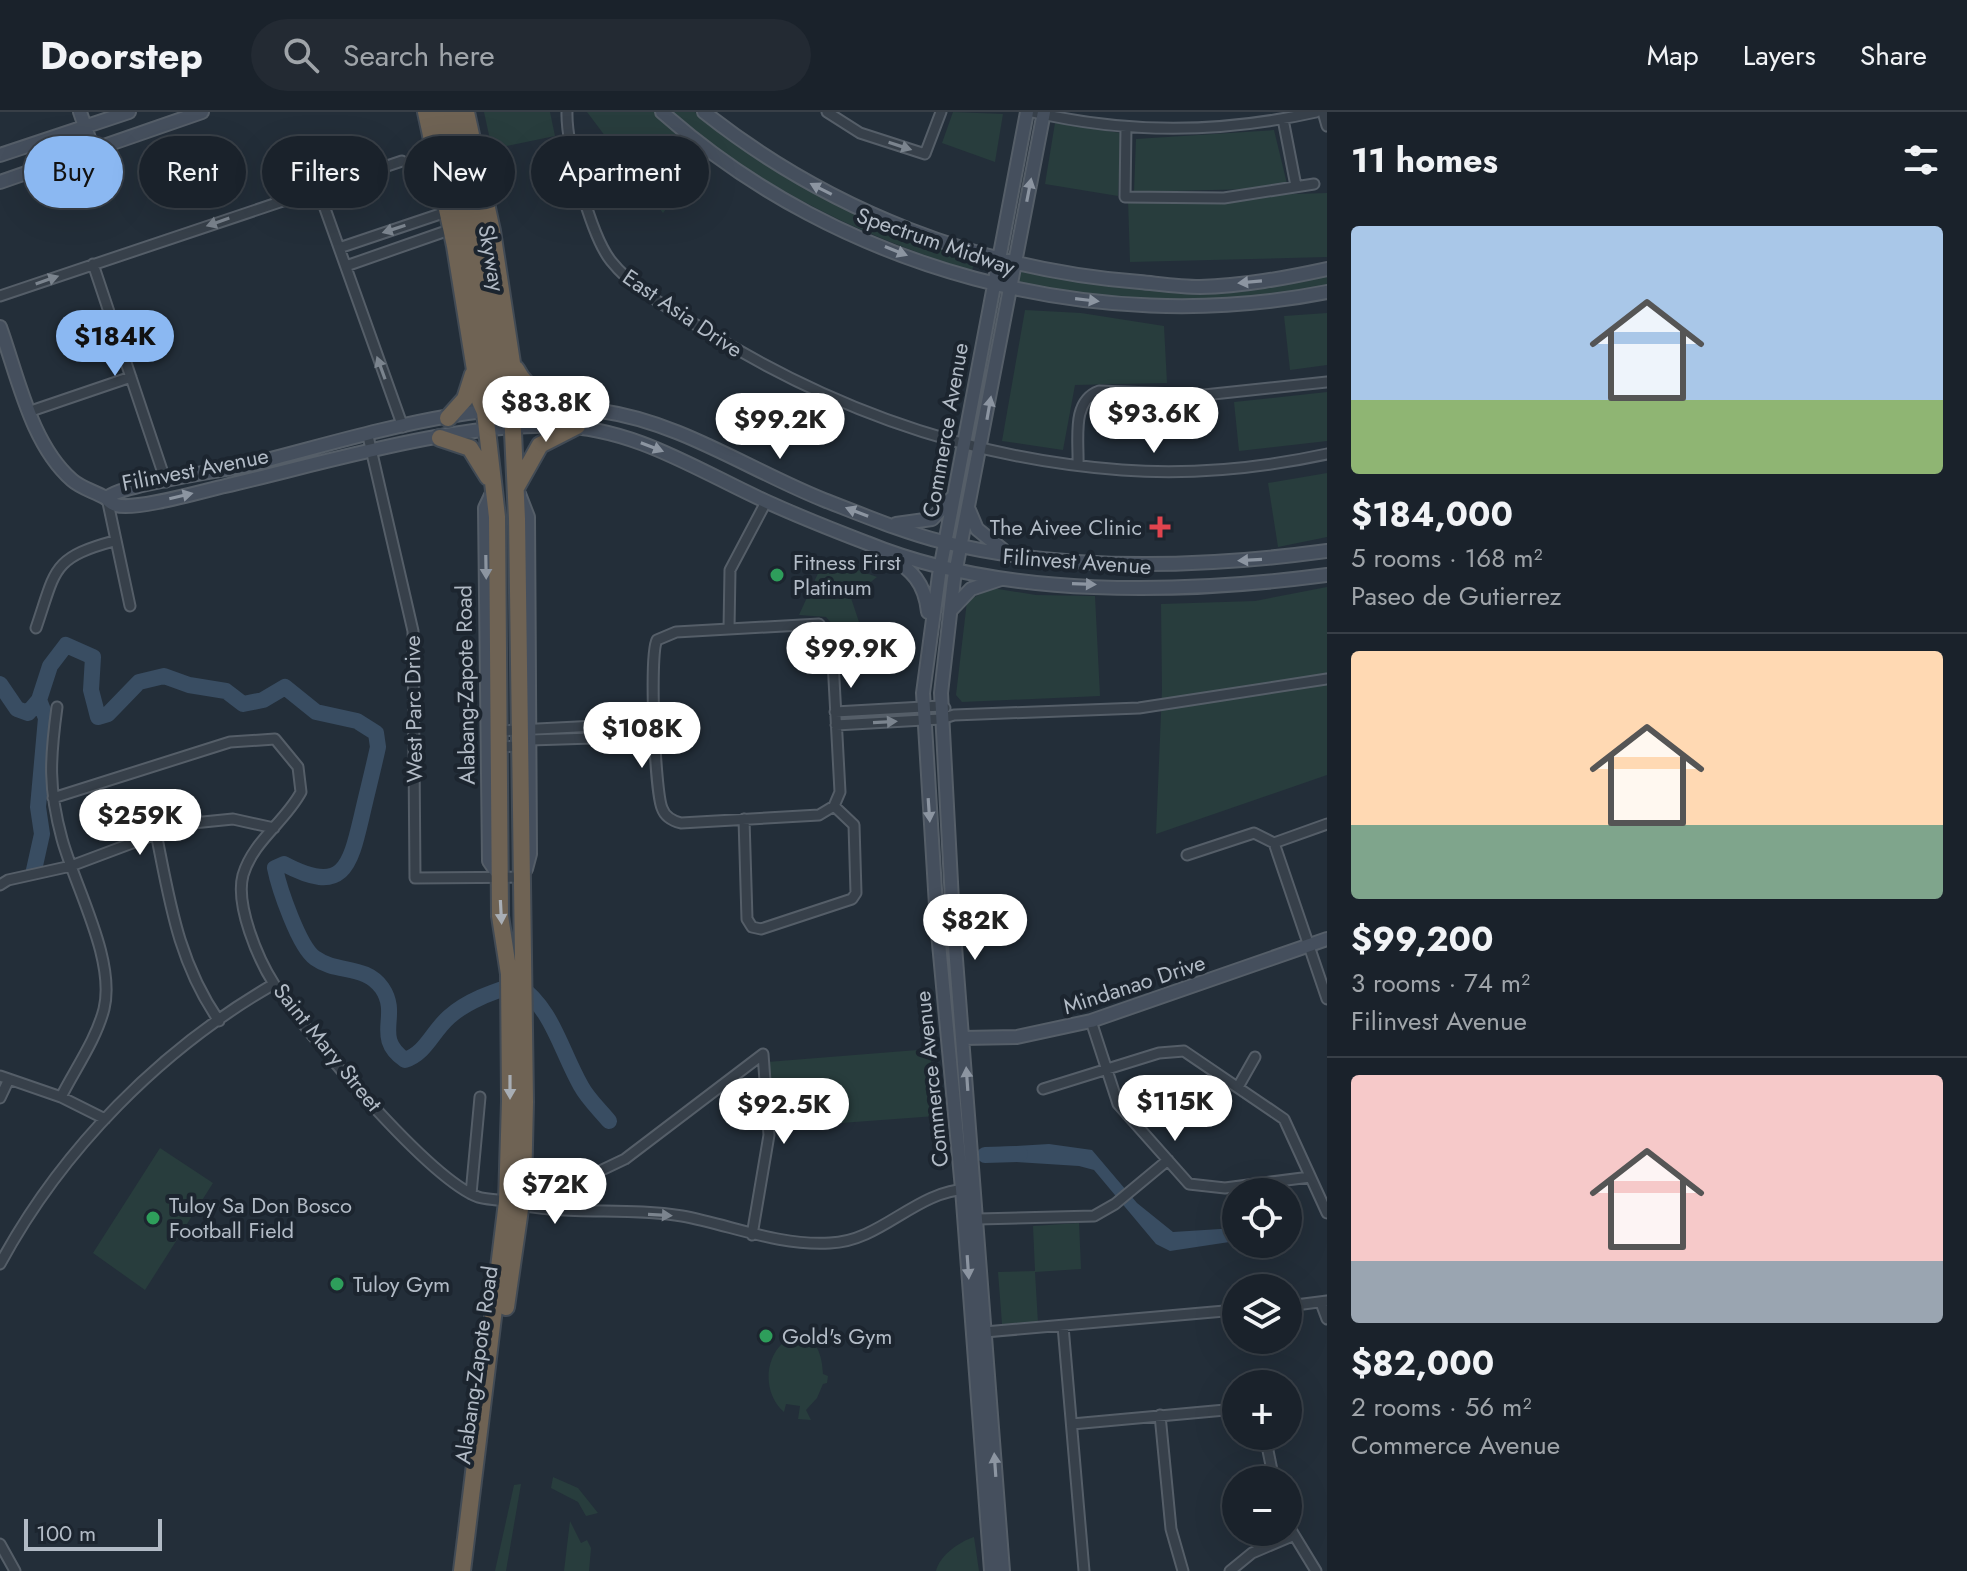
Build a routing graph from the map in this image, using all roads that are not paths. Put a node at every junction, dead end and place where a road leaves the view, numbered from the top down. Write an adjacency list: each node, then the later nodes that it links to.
1 (80, 112): 19 (main road)
2 (129, 112): 19 (main road)
3 (202, 112): 22 (main road)
4 (426, 112): 32 (highway, Alabang-Zapote Road)
5 (440, 112): 52 (highway, Skyway)
6 (453, 112): 50 (highway, Skyway)
7 (466, 112): 45 (highway, Alabang-Zapote Road)
8 (567, 112): 60 (street, East Asia Drive)
9 (662, 112): 40 (main road, Spectrum Midway, one-way to 40)
10 (704, 112): 35 (main road, Spectrum Midway, one-way to 10)
11 (827, 112): 12 (street, one-way to 12)
12 (941, 112)
13 (1027, 112): 35 (main road, Commerce Avenue)
14 (1316, 112): 17 (street)
15 (1323, 112): 18 (street)
16 (1041, 113): 20 (street); 37 (main road, Commerce Avenue, one-way to 16)
17 (1283, 119): 20 (street); 29 (street)
18 (1327, 126)
19 (85, 127): 21 (main road); 23 (main road)
20 (1126, 127): 29 (street)
21 (88, 136)
22 (123, 140)
23 (0, 155)
24 (402, 161): 25 (street)
25 (388, 166)
26 (24, 174): 27 (main road)
27 (0, 182)
28 (1314, 184): 29 (street)
29 (1296, 186)
30 (262, 208): 36 (street, one-way to 36)
31 (325, 208): 34 (street)
32 (449, 211): 33 (highway, Alabang-Zapote Road); 34 (street, one-way to 34)
33 (452, 229): 38 (street); 46 (highway, Alabang-Zapote Road)
34 (339, 248): 38 (street)
35 (997, 260): 37 (main road, Spectrum Midway); 40 (main road, Commerce Avenue)
36 (93, 264): 43 (street, one-way to 36); 47 (street)
37 (1014, 265): 39 (main road, Spectrum Midway, one-way to 37); 41 (main road, Commerce Avenue)
38 (346, 266): 55 (street, one-way to 38)
39 (1327, 269)
40 (992, 284): 41 (main road, Spectrum Midway); 60 (main road, Commerce Avenue)
41 (1010, 289): 42 (main road, Spectrum Midway, one-way to 42); 61 (main road, Commerce Avenue, one-way to 41)
42 (1327, 292)
43 (0, 296)
44 (0, 327): 51 (main road)
45 (512, 357): 49 (highway); 50 (highway, Alabang-Zapote Road)
46 (475, 360): 52 (highway, Alabang-Zapote Road); 53 (highway)
47 (131, 377): 51 (street); 66 (street)
48 (1327, 382): 64 (street)
49 (579, 409): 50 (main road, Filinvest Avenue); 65 (main road, Filinvest Avenue)
50 (512, 410): 52 (main road, Filinvest Avenue); 56 (highway, Alabang-Zapote Road)
51 (31, 411): 70 (main road)
52 (485, 412): 53 (main road, Filinvest Avenue); 57 (highway, Alabang-Zapote Road)
53 (448, 418): 55 (main road, Filinvest Avenue)
54 (577, 426): 56 (main road, Filinvest Avenue); 67 (highway); 71 (main road, Filinvest Avenue, one-way to 71)
55 (403, 427): 58 (main road, Filinvest Avenue)
56 (513, 428): 57 (main road, Filinvest Avenue); 67 (highway, Alabang-Zapote Road)
57 (487, 431): 59 (main road, Filinvest Avenue); 68 (highway, Alabang-Zapote Road)
58 (368, 436): 62 (street, West Parc Drive); 66 (main road, Filinvest Avenue)
59 (440, 438): 62 (main road, Filinvest Avenue); 68 (highway)
60 (963, 444): 61 (street, East Asia Drive); 69 (main road, Commerce Avenue)
61 (981, 448): 64 (street, East Asia Drive); 72 (main road, Commerce Avenue)
62 (372, 453): 70 (main road, Filinvest Avenue, one-way to 62); 108 (street, West Parc Drive)
63 (1327, 454): 64 (street, East Asia Drive)
64 (1078, 465)
65 (776, 479): 71 (main road); 73 (main road, Filinvest Avenue, one-way to 65)
66 (166, 482): 70 (main road, Filinvest Avenue)
67 (516, 488): 96 (highway, Alabang-Zapote Road)
68 (493, 491): 98 (highway, Alabang-Zapote Road); 108 (main road, Alabang-Zapote Road, one-way to 108)
69 (954, 495): 73 (main road); 75 (main road, Commerce Avenue)
70 (107, 498): 74 (street)
71 (766, 502): 76 (main road, Filinvest Avenue); 88 (street)
72 (969, 508): 77 (main road, Commerce Avenue); 79 (main road)
73 (887, 524): 75 (main road, Filinvest Avenue)
74 (114, 541): 84 (street); 87 (street)
75 (945, 543): 77 (main road, Filinvest Avenue); 80 (main road, Commerce Avenue)
76 (871, 545): 80 (main road, Filinvest Avenue); 86 (main road)
77 (961, 546): 79 (main road, Filinvest Avenue); 81 (main road, Commerce Avenue)
78 (1327, 551): 79 (main road, Filinvest Avenue, one-way to 79)
79 (1017, 555)
80 (941, 564): 81 (main road, Filinvest Avenue); 86 (main road, Commerce Avenue)
81 (957, 568): 83 (main road, Filinvest Avenue); 85 (main road, Commerce Avenue)
82 (1327, 575): 83 (main road, Filinvest Avenue, one-way to 82)
83 (1007, 578): 85 (main road)
84 (130, 606)
85 (950, 613): 93 (main road, Commerce Avenue)
86 (930, 626): 92 (main road, Commerce Avenue)
87 (36, 628)
88 (729, 629): 91 (street); 94 (street)
89 (1327, 679): 93 (street)
90 (57, 707): 99 (street)
91 (835, 712): 92 (street); 95 (street)
92 (923, 713): 93 (street); 95 (street, one-way to 92); 112 (main road, Commerce Avenue, one-way to 112)
93 (945, 713): 111 (main road, Commerce Avenue)
94 (655, 723): 96 (street); 97 (street)
95 (836, 725): 100 (street)
96 (525, 736): 97 (street); 98 (street); 98 (street); 109 (highway, Alabang-Zapote Road)
97 (656, 736): 101 (street)
98 (499, 739): 108 (highway, Alabang-Zapote Road)
99 (53, 798): 103 (street, Saint Mary Street); 107 (street)
100 (834, 806): 101 (street); 101 (street)
101 (744, 819)
102 (1327, 824): 105 (street)
103 (274, 828): 104 (street); 116 (street, Saint Mary Street)
104 (156, 833): 107 (street); 118 (street)
105 (1274, 843): 106 (street); 114 (street)
106 (1187, 855)
107 (71, 866): 110 (street); 127 (street)
108 (500, 877): 109 (street, West Parc Drive); 115 (highway, Alabang-Zapote Road, one-way to 115)
109 (524, 877): 115 (highway, Alabang-Zapote Road)
110 (0, 885)
111 (951, 889): 112 (main road); 120 (main road, Commerce Avenue)
112 (935, 892): 121 (main road, Commerce Avenue)
113 (1327, 939): 114 (main road, Mindanao Drive)
114 (1309, 945): 117 (street); 119 (main road, Mindanao Drive)
115 (516, 974): 135 (highway, Alabang-Zapote Road)
116 (274, 984): 118 (street); 134 (street, Saint Mary Street)
117 (1327, 999)
118 (219, 1021): 130 (street)
119 (1091, 1021): 120 (main road, Mindanao Drive); 123 (street)
120 (963, 1038): 121 (street, Mindanao Drive); 133 (main road, Commerce Avenue, one-way to 120)
121 (947, 1039): 133 (main road, Commerce Avenue)
122 (1255, 1057): 125 (street)
123 (1106, 1069): 125 (street); 126 (street); 131 (street)
124 (4, 1078): 127 (street); 129 (street)
125 (1238, 1087): 132 (street)
126 (1043, 1089)
127 (61, 1097): 130 (street)
128 (480, 1097): 134 (street)
129 (0, 1098)
130 (105, 1119): 139 (street)
131 (1168, 1160): 132 (street); 137 (street)
132 (1310, 1177): 136 (street)
133 (969, 1189): 137 (main road, Commerce Avenue); 138 (street, Saint Mary Street); 155 (main road, Commerce Avenue, one-way to 155)
134 (471, 1194): 135 (street, Saint Mary Street)
135 (516, 1201): 138 (street, Saint Mary Street, one-way to 138); 138 (street); 153 (highway, Alabang-Zapote Road); 154 (highway, Alabang-Zapote Road)
136 (1327, 1213)
137 (978, 1219): 145 (main road, Commerce Avenue)
138 (752, 1235)
139 (0, 1264)
140 (1324, 1302): 141 (street); 143 (street)
141 (1302, 1304)
142 (1222, 1311): 144 (street)
143 (1327, 1319)
144 (1063, 1326): 145 (street); 148 (street)
145 (985, 1332): 156 (main road, Commerce Avenue, one-way to 145)
146 (1222, 1410): 147 (street)
147 (1160, 1415): 148 (street); 158 (street)
148 (1072, 1424): 157 (street)
149 (1268, 1546): 159 (street)
150 (1299, 1546): 160 (street)
151 (1, 1547): 152 (street)
152 (15, 1571)
153 (462, 1571)
154 (472, 1571)
155 (991, 1571)
156 (1003, 1571)
157 (1084, 1571)
158 (1183, 1571)
159 (1230, 1571)
160 (1316, 1571)

